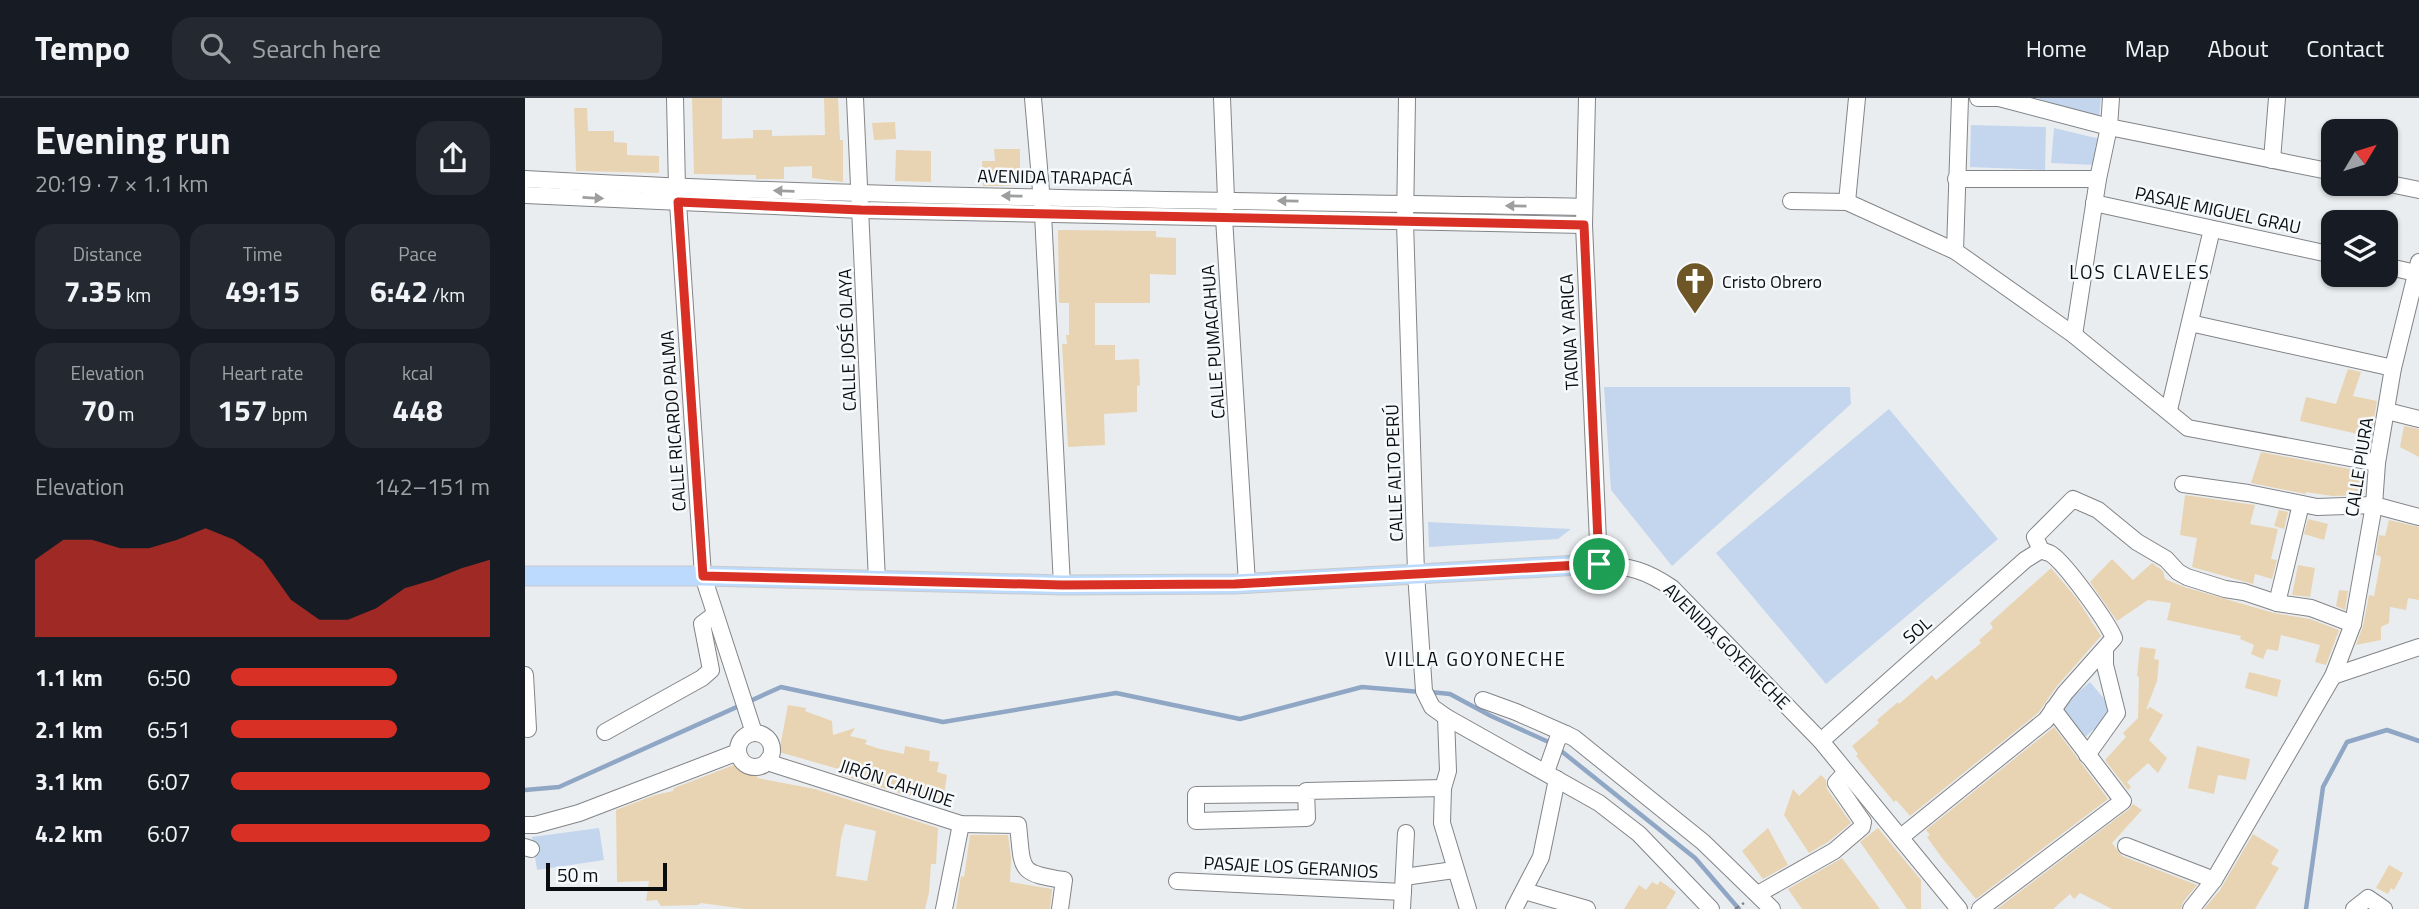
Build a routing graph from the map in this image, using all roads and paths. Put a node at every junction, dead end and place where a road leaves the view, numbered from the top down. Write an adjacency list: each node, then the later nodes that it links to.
1 (675, 98): 22 (street, CALLE RICARDO PALMA)
2 (855, 98): 26 (street, CALLE JOSÉ OLAYA)
3 (1033, 98): 23 (street)
4 (1221, 98): 24 (street, CALLE PUMACAHUA)
5 (1406, 98): 28 (street, CALLE ALTO PERÚ)
6 (1587, 98): 30 (street, TACNA Y ARICA)
7 (1857, 98): 27 (street)
8 (1960, 98): 18 (street)
9 (1978, 98): 10 (street)
10 (1999, 98): 13 (street)
11 (2111, 98): 13 (street)
12 (2277, 98): 14 (street)
13 (2109, 127): 14 (street); 17 (street)
14 (2272, 160): 15 (street)
15 (2321, 170)
16 (525, 179): 22 (street, AVENIDA TARAPACÁ)
17 (2098, 179): 18 (street); 29 (street)
18 (1957, 180): 36 (street)
19 (2398, 186): 20 (street)
20 (2419, 190)
21 (525, 195): 22 (street, AVENIDA TARAPACÁ, one-way to 22)
22 (677, 195): 26 (street, AVENIDA TARAPACÁ); 56 (street, CALLE RICARDO PALMA)
23 (1041, 197): 24 (street, AVENIDA TARAPACÁ); 26 (street, AVENIDA TARAPACÁ, one-way to 26); 31 (street)
24 (1226, 199): 28 (street, AVENIDA TARAPACÁ, one-way to 24); 32 (street, CALLE PUMACAHUA)
25 (1791, 201): 27 (street)
26 (861, 202): 31 (street, AVENIDA TARAPACÁ); 57 (street, CALLE JOSÉ OLAYA)
27 (1847, 202): 36 (street)
28 (1405, 203): 30 (street, AVENIDA TARAPACÁ, one-way to 28); 33 (street, CALLE ALTO PERÚ)
29 (2094, 203): 35 (street, PASAJE MIGUEL GRAU); 42 (street)
30 (1584, 207): 34 (street, TACNA Y ARICA)
31 (1043, 214): 32 (street, AVENIDA TARAPACÁ); 59 (street)
32 (1224, 218): 33 (street, AVENIDA TARAPACÁ); 58 (street, CALLE PUMACAHUA)
33 (1405, 222): 34 (street, AVENIDA TARAPACÁ); 54 (street, CALLE ALTO PERÚ)
34 (1584, 225): 53 (street, TACNA Y ARICA)
35 (2212, 229): 37 (street, PASAJE MIGUEL GRAU); 41 (street)
36 (1955, 251): 42 (street)
37 (2321, 252)
38 (2398, 267): 39 (street)
39 (2417, 268): 40 (street, CALLE PIURA)
40 (2413, 312): 43 (street, CALLE PIURA)
41 (2190, 323): 43 (street); 44 (street)
42 (2074, 335): 44 (street)
43 (2393, 368): 45 (street, CALLE PIURA)
44 (2169, 410): 47 (street)
45 (2387, 411): 46 (street); 47 (street, CALLE PIURA)
46 (2419, 418)
47 (2377, 463): 50 (street, CALLE PIURA)
48 (2183, 484): 49 (street)
49 (2301, 503): 50 (street); 60 (street)
50 (2374, 505): 51 (street); 62 (street, CALLE PIURA)
51 (2419, 517)
52 (2041, 550): 60 (street); 64 (street); 73 (street, SOL)
53 (1599, 564): 54 (main road, AVENIDA GOYENECHE); 73 (street, AVENIDA GOYENECHE)
54 (1416, 573): 58 (main road, AVENIDA GOYENECHE); 69 (street, CALLE ALTO PERÚ)
55 (525, 576): 56 (main road, AVENIDA GOYENECHE)
56 (703, 576): 57 (main road, AVENIDA GOYENECHE); 61 (street, CALLE RICARDO PALMA)
57 (877, 580): 59 (main road, AVENIDA GOYENECHE)
58 (1247, 583): 59 (main road, AVENIDA GOYENECHE)
59 (1062, 585)
60 (2277, 603): 62 (street)
61 (714, 615): 71 (street); 72 (street, CALLE RICARDO PALMA)
62 (2353, 624): 66 (street, CALLE PIURA)
63 (2419, 647): 66 (street)
64 (2105, 650): 68 (street); 76 (street)
65 (525, 675): 70 (street)
66 (2333, 676): 89 (street, CALLE PIURA)
67 (1483, 700): 74 (street)
68 (2053, 709): 76 (street); 85 (street)
69 (1446, 717): 79 (street, CALLE ALTO PERÚ); 80 (street)
70 (528, 729)
71 (605, 732)
72 (754, 733): 75 (street); 77 (street)
73 (1821, 741): 78 (street, AVENIDA GOYENECHE)
74 (1558, 742): 79 (street); 92 (street)
75 (738, 752): 77 (street); 83 (street)
76 (2087, 755): 102 (street)
77 (768, 760): 82 (street, JIRÓN CAHUIDE)
78 (1846, 772): 85 (street, AVENIDA GOYENECHE); 92 (street)
79 (1551, 776): 91 (street); 99 (street, CALLE ALTO PERÚ)
80 (1443, 788): 81 (street); 87 (street)
81 (1306, 794): 81 (street)
82 (961, 824): 93 (street); 94 (street, JIRÓN CAHUIDE)
83 (525, 825)
84 (1406, 834): 90 (street)
85 (1902, 837): 101 (street, AVENIDA GOYENECHE)
86 (2126, 846): 89 (street)
87 (1454, 870): 90 (street, PASAJE LOS GERANIOS); 96 (street)
88 (1177, 880): 90 (street, PASAJE LOS GERANIOS)
89 (2214, 880): 103 (street, CALLE PIURA)
90 (1404, 885): 95 (street)
91 (1524, 891): 97 (street); 98 (street)
92 (1758, 894): 100 (street)
93 (944, 909)
94 (1061, 909)
95 (1402, 909)
96 (1468, 909)
97 (1514, 909)
98 (1587, 909)
99 (1711, 909)
100 (1772, 909)
101 (1959, 909)
102 (1980, 909)
103 (2191, 909)
104 (2354, 909): 105 (street)
105 (2384, 909)

